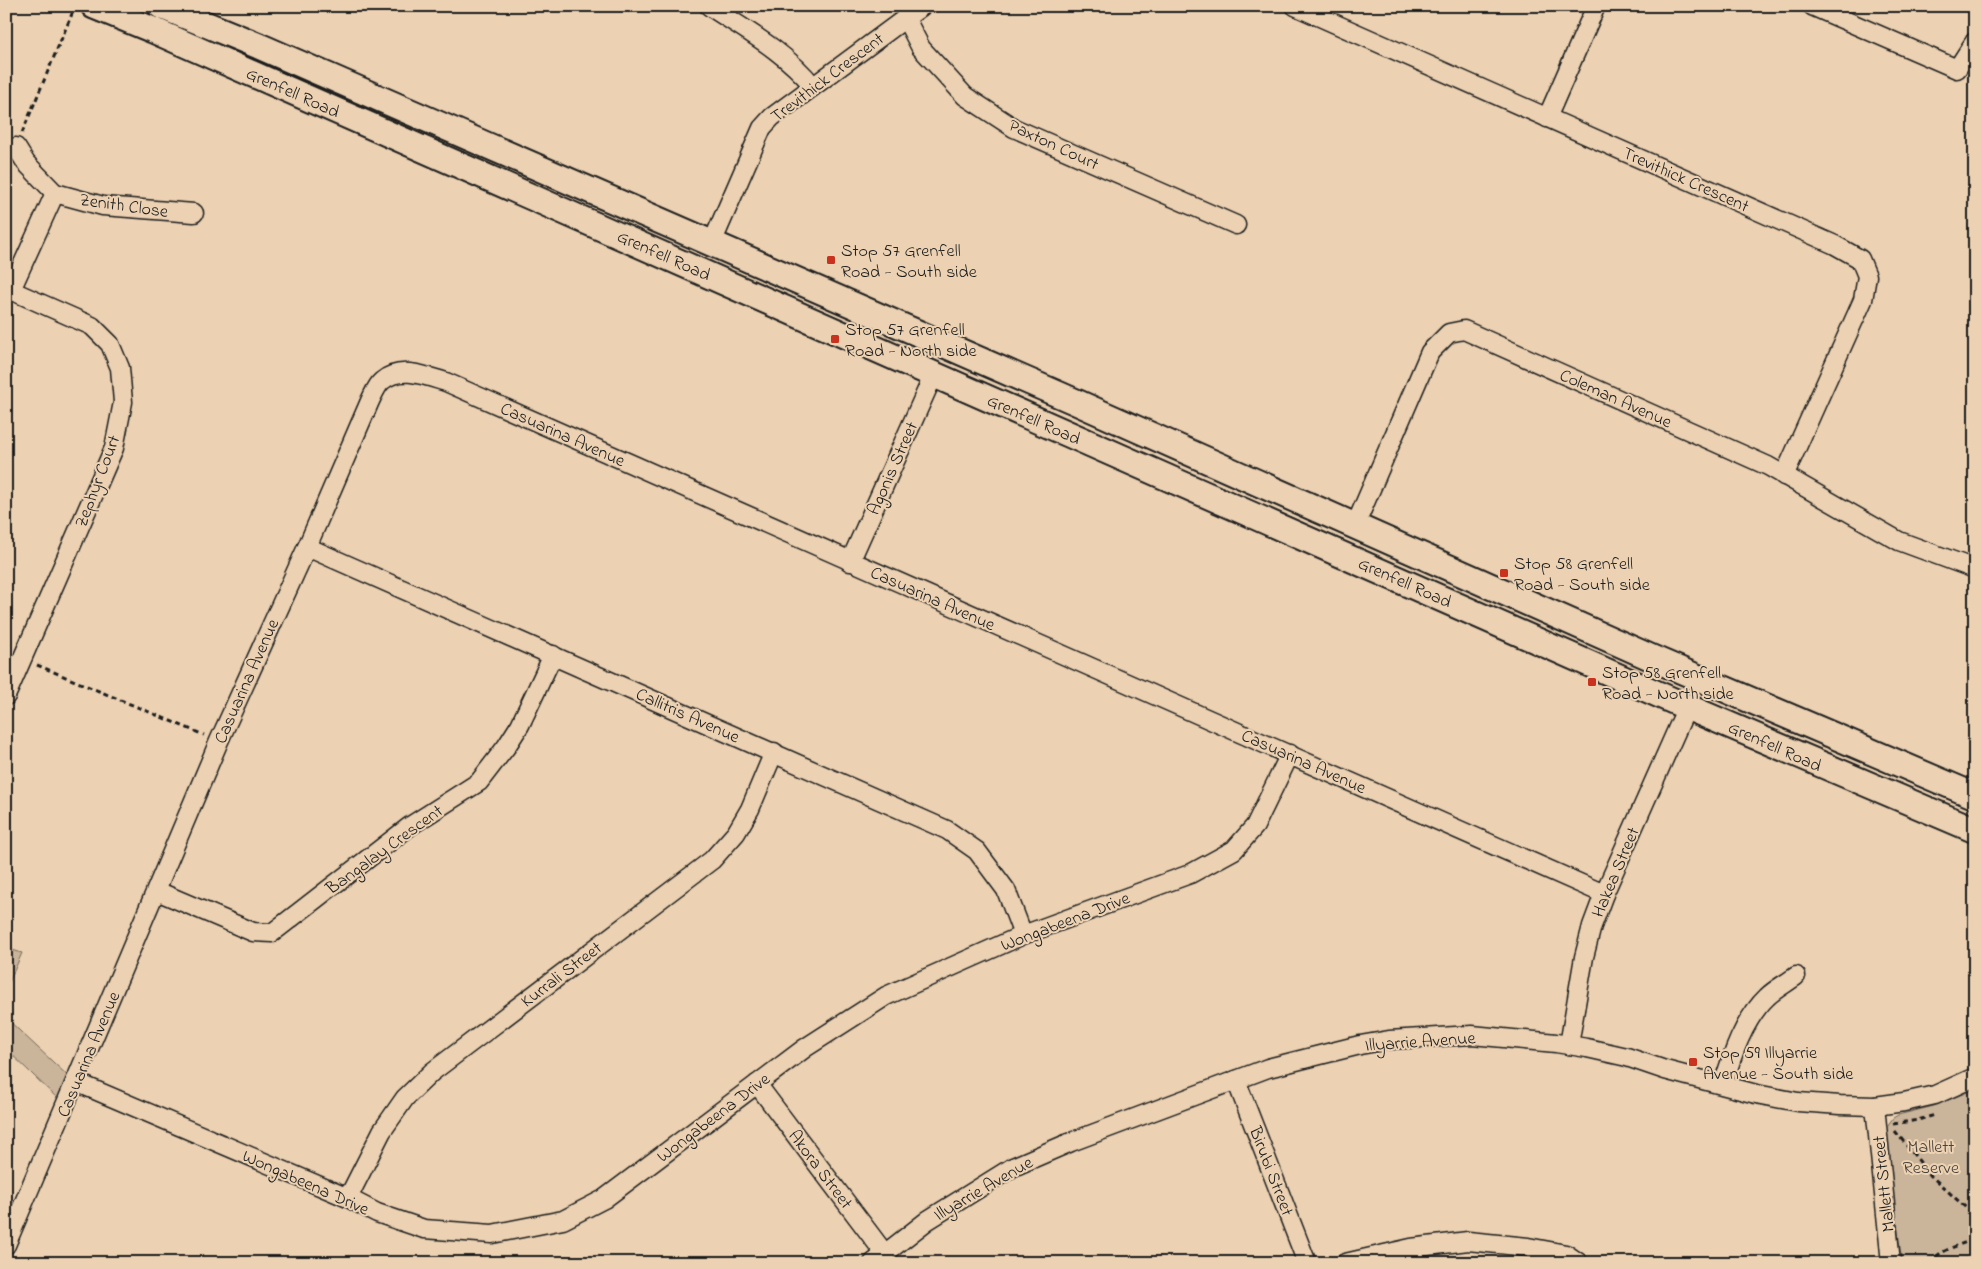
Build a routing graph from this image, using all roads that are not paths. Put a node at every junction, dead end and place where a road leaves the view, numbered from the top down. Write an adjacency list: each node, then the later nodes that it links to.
1 (94, 6): 17 (main road, Grenfell Road)
2 (161, 6): 16 (main road, Grenfell Road)
3 (709, 6): 10 (street)
4 (922, 6): 8 (street, Trevithick Crescent)
5 (1295, 6): 11 (street, Trevithick Crescent)
6 (1596, 6): 11 (street)
7 (1812, 6): 9 (street)
8 (906, 19): 10 (street, Trevithick Crescent); 15 (street, Paxton Court)
9 (1975, 41)
10 (813, 86): 16 (street, Trevithick Crescent)
11 (1547, 118): 21 (street, Trevithick Crescent)
12 (16, 147): 13 (street, Zenith Close)
13 (56, 193): 14 (street, Zenith Close); 18 (street, Zenith Close)
14 (194, 213)
15 (1236, 225)
16 (712, 243): 17 (main road); 19 (main road, Grenfell Road)
17 (700, 271): 20 (main road, Grenfell Road)
18 (9, 289): 28 (street, Zephyr Court)
19 (947, 346): 20 (main road); 22 (main road, Grenfell Road)
20 (934, 374): 24 (main road, Grenfell Road); 25 (street, Agonis Street)
21 (1784, 476): 22 (street, Coleman Avenue); 26 (street, Coleman Avenue)
22 (1355, 526): 24 (main road); 32 (main road, Grenfell Road)
23 (307, 547): 25 (street, Casuarina Avenue); 27 (street, Callitris Avenue); 34 (street, Casuarina Avenue)
24 (1342, 554): 29 (main road, Grenfell Road)
25 (850, 562): 31 (street, Casuarina Avenue)
26 (1975, 569)
27 (553, 655): 30 (street, Callitris Avenue); 34 (street, Bangalay Crescent)
28 (6, 696)
29 (1687, 707): 33 (main road, Grenfell Road); 35 (street, Hakea Street)
30 (774, 752): 36 (street, Callitris Avenue); 45 (street, Kurrali Street)
31 (1290, 754): 35 (street, Casuarina Avenue); 36 (street, Wongabeena Drive)
32 (1975, 796)
33 (1975, 830)
34 (157, 891): 41 (street, Casuarina Avenue)
35 (1604, 894): 38 (street, Hakea Street)
36 (1023, 935): 42 (street, Wongabeena Drive)
37 (1796, 976): 43 (street)
38 (1569, 1045): 40 (street, Illyarrie Avenue); 43 (street, Illyarrie Avenue)
39 (1975, 1077): 44 (street, Illyarrie Avenue)
40 (1236, 1080): 47 (street, Illyarrie Avenue); 48 (street, Birubi Street)
41 (76, 1082): 45 (street, Wongabeena Drive); 46 (street, Casuarina Avenue)
42 (757, 1084): 45 (street, Wongabeena Drive); 47 (street, Akora Street)
43 (1724, 1084): 44 (street, Illyarrie Avenue)
44 (1875, 1106): 51 (street, Mallett Street)
45 (348, 1198)
46 (6, 1245)
47 (879, 1258)
48 (1307, 1263)
49 (1345, 1263): 50 (street)
50 (1579, 1263)
51 (1891, 1263)

